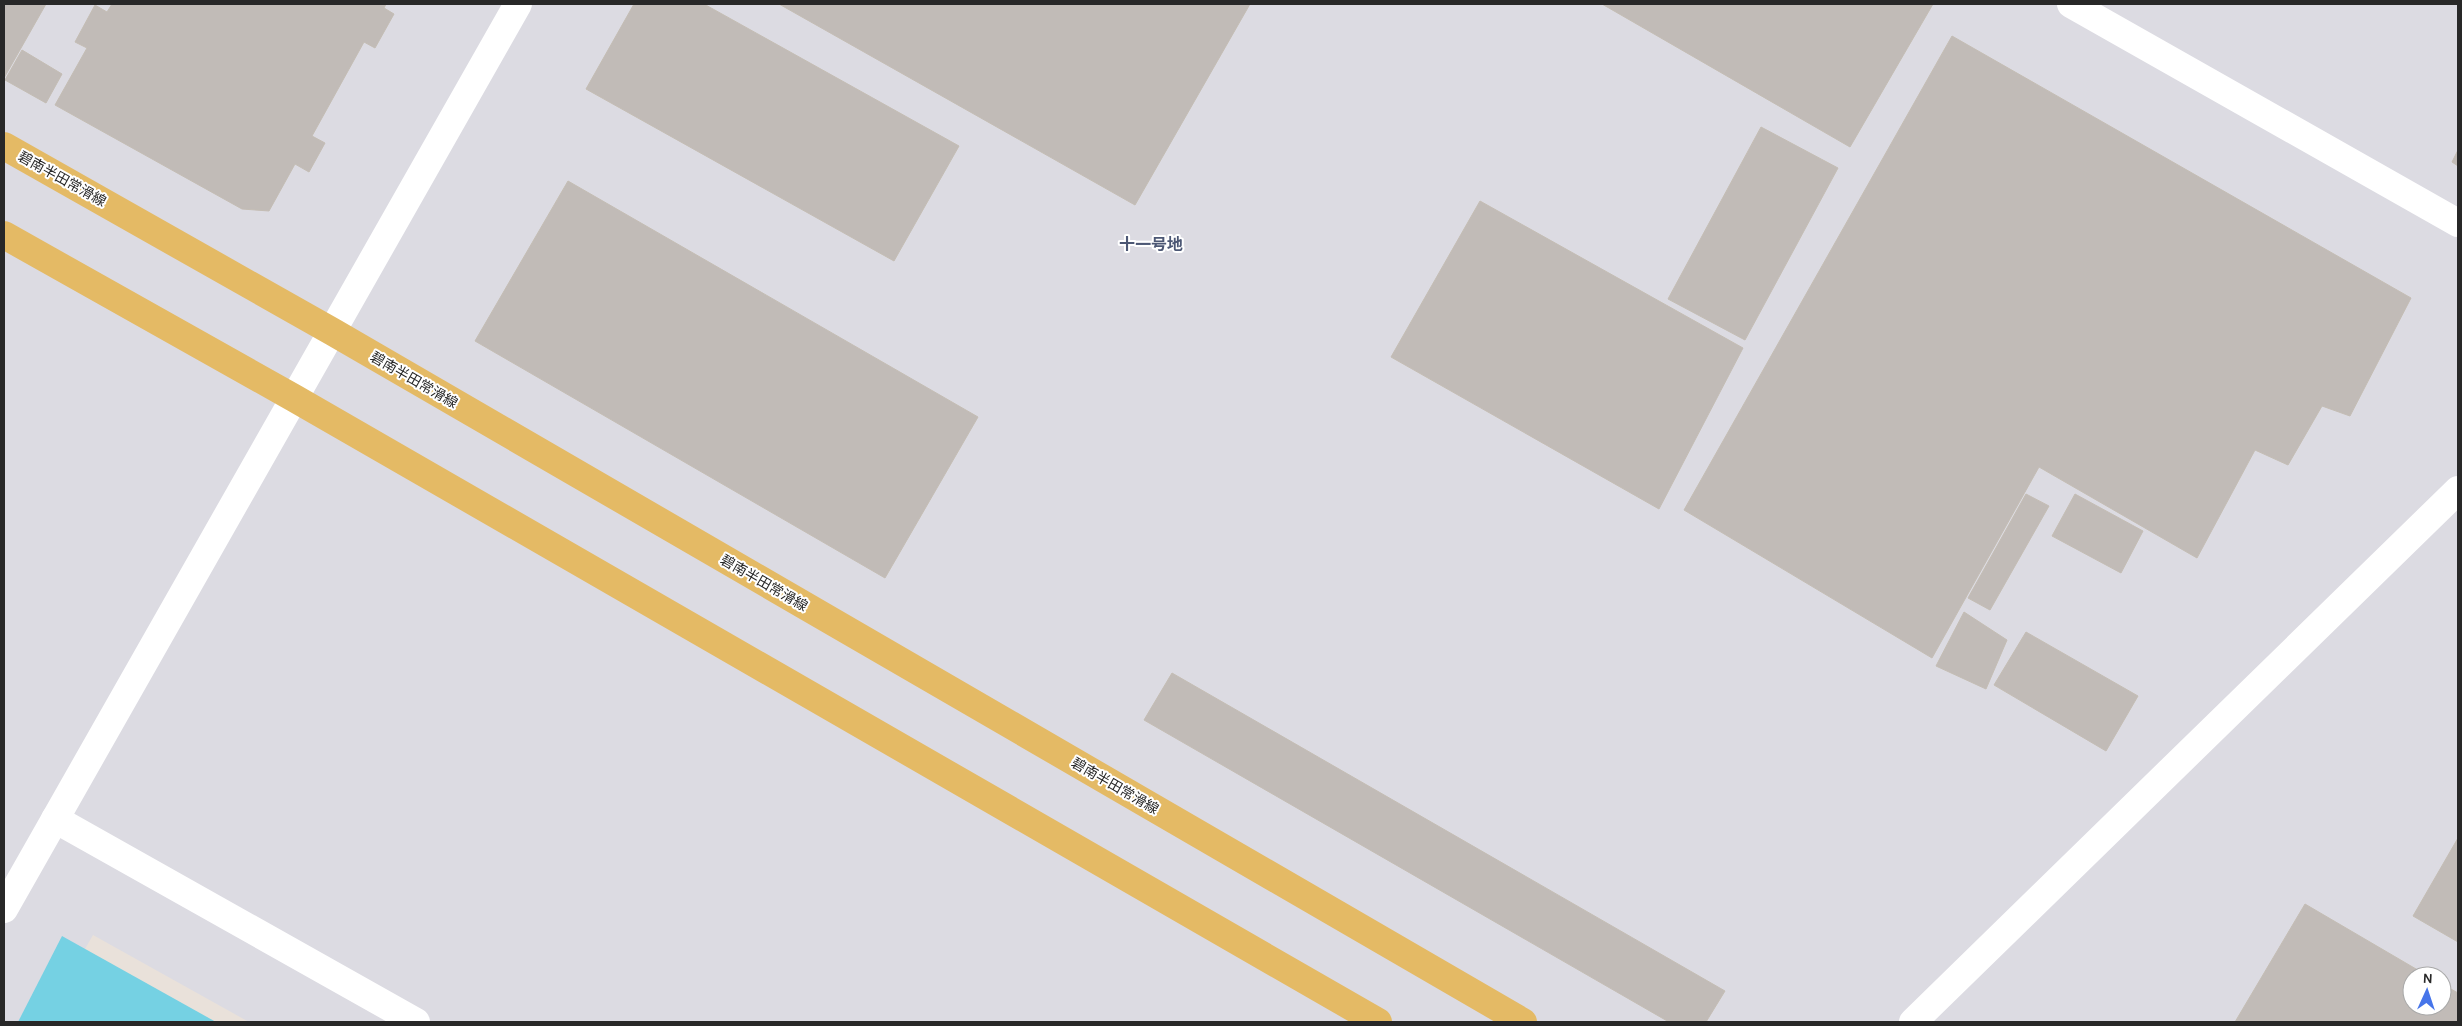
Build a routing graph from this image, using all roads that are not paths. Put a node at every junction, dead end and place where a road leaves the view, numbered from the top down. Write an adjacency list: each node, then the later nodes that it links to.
1 (518, 4): 6 (street)
2 (2071, 4): 4 (street)
3 (4, 146): 6 (main road, 碧南半田常滑線)
4 (2458, 223)
5 (4, 234): 7 (main road)
6 (333, 332): 7 (street); 13 (main road, 碧南半田常滑線)
7 (294, 398): 9 (street); 12 (main road)
8 (2458, 490): 14 (street)
9 (56, 819): 10 (street); 11 (street)
10 (4, 909)
11 (416, 1022)
12 (1378, 1022)
13 (1523, 1022)
14 (1913, 1022)

